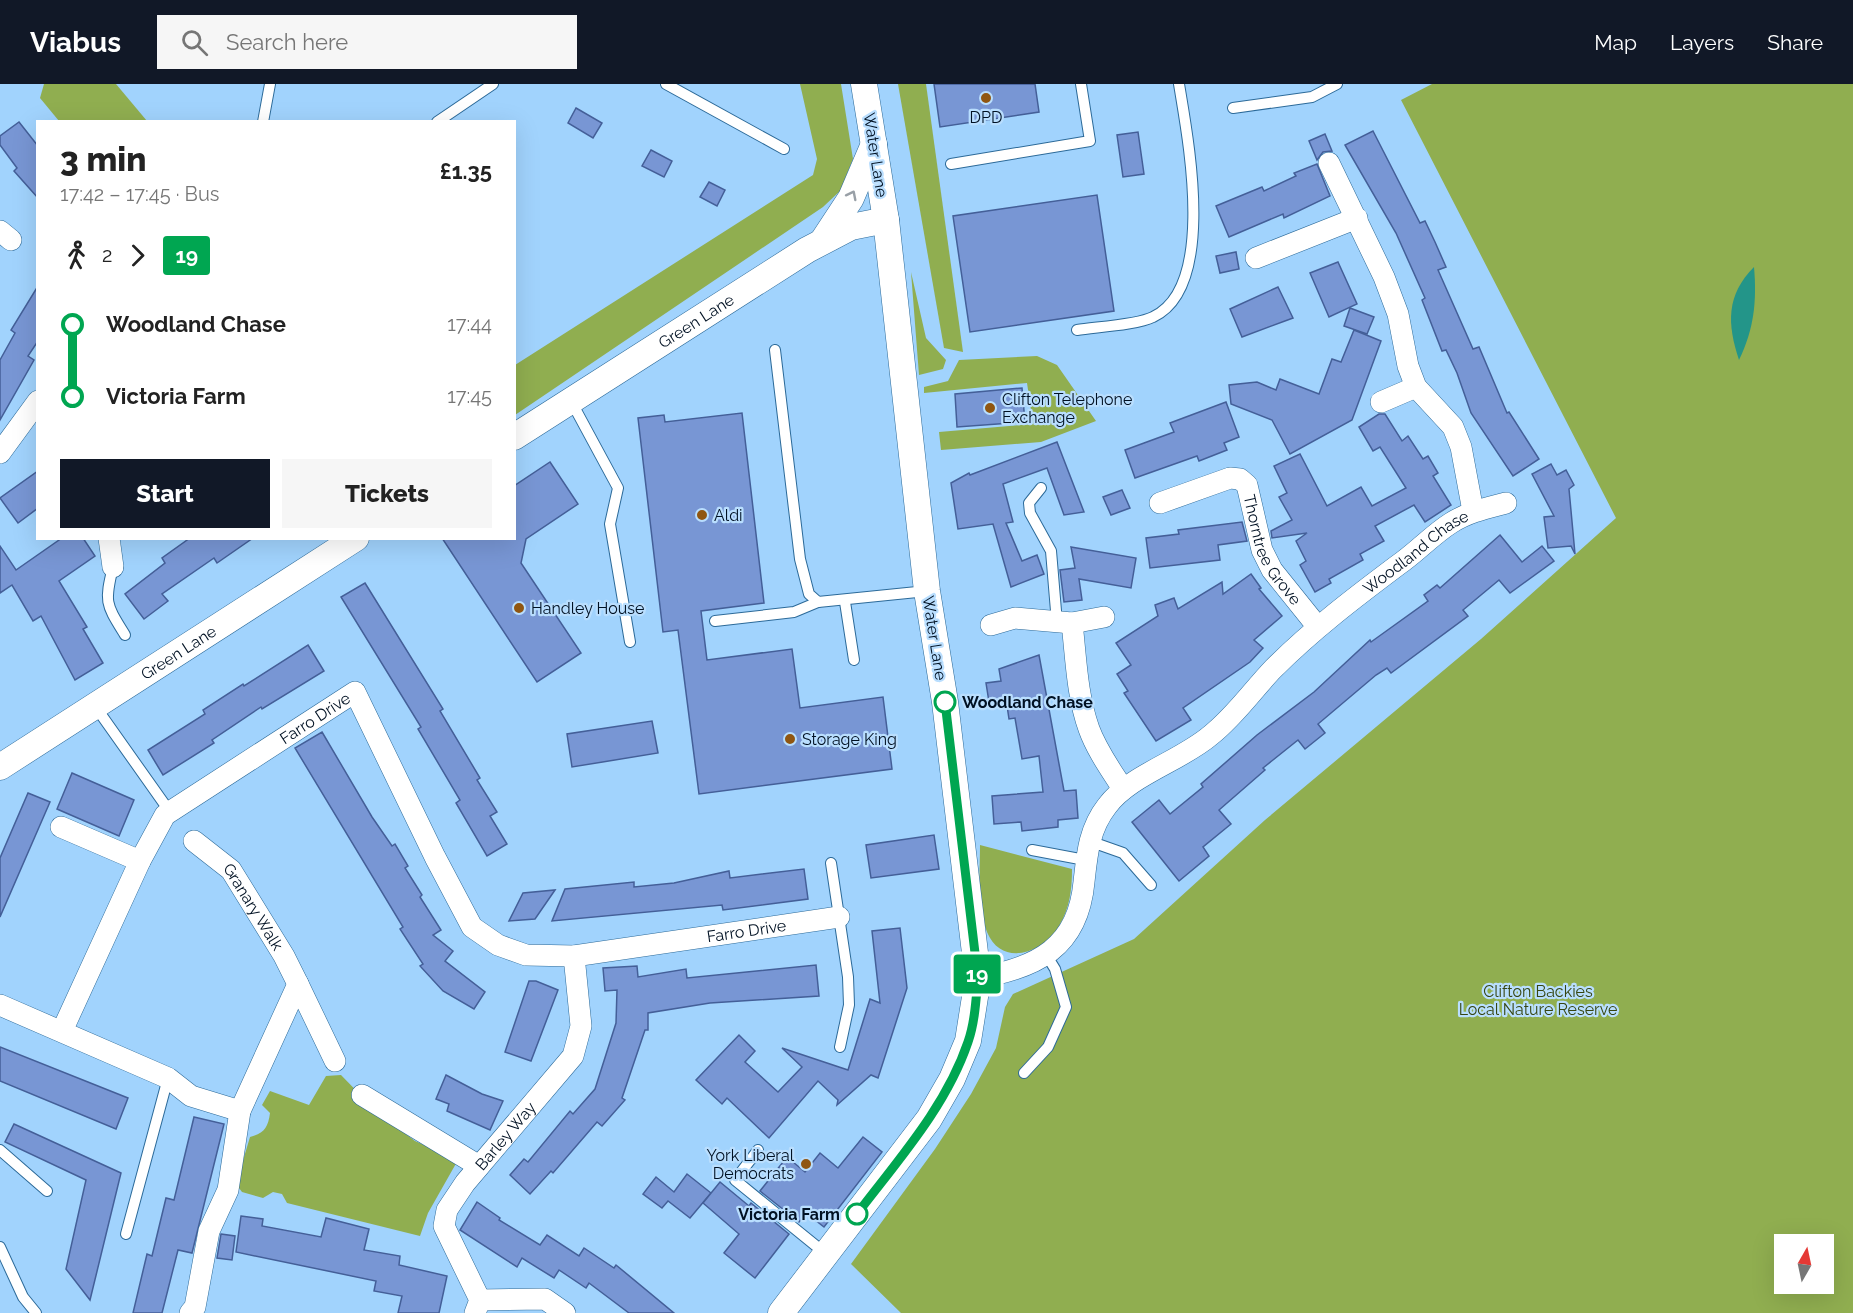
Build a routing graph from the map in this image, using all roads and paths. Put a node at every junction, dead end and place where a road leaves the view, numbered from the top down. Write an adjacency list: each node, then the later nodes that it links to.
1 (270, 84): 9 (lane)
2 (493, 84): 10 (lane)
3 (666, 84): 12 (lane)
4 (864, 84): 11 (street, Water Lane)
5 (1081, 84): 14 (lane)
6 (1179, 84): 19 (lane)
7 (1337, 84): 8 (lane)
8 (1233, 108)
9 (262, 120)
10 (440, 120)
11 (874, 144): 16 (street, Water Lane); 17 (street, one-way to 11)
12 (784, 149)
13 (1329, 163): 15 (street)
14 (951, 164)
15 (1357, 218): 18 (street); 21 (street)
16 (886, 220): 17 (street, Green Lane); 34 (street, Water Lane)
17 (821, 242): 22 (street, Green Lane)
18 (1256, 258)
19 (1077, 330)
20 (775, 350): 35 (lane)
21 (1416, 387): 23 (street); 30 (street)
22 (571, 401): 25 (street, Green Lane); 43 (lane)
23 (1381, 402)
24 (36, 406): 26 (street)
25 (516, 436)
26 (0, 453)
27 (1041, 488): 39 (lane)
28 (1160, 503): 41 (street, Thorntree Grove)
29 (1506, 503): 30 (street, Woodland Chase)
30 (1473, 512): 41 (street, Woodland Chase)
31 (109, 540): 33 (street)
32 (353, 540): 45 (street, Green Lane)
33 (113, 567): 42 (lane)
34 (927, 591): 36 (lane); 59 (street, Water Lane)
35 (818, 602): 36 (lane); 38 (lane)
36 (845, 602): 44 (lane)
37 (1104, 617): 39 (street)
38 (715, 621)
39 (1065, 623): 40 (street); 47 (street)
40 (991, 625)
41 (1317, 626): 47 (street, Woodland Chase)
42 (125, 635)
43 (630, 642)
44 (854, 660)
45 (95, 706): 46 (street, Green Lane); 48 (lane)
46 (0, 767)
47 (1123, 789): 52 (street, Woodland Chase)
48 (170, 812): 53 (street, Farro Drive); 57 (street, Farro Drive)
49 (61, 826): 53 (street)
50 (194, 841): 60 (street, Granary Walk)
51 (1032, 850): 52 (lane)
52 (1087, 850): 55 (lane); 58 (street, Woodland Chase)
53 (140, 861): 62 (street, Farro Drive)
54 (831, 863): 56 (lane)
55 (1151, 885)
56 (839, 917): 57 (street, Farro Drive); 63 (lane)
57 (574, 956): 71 (street, Barley Way)
58 (1047, 956): 59 (street, Woodland Chase); 65 (lane)
59 (978, 978): 75 (street, Water Lane)
60 (298, 984): 64 (street, Granary Walk); 68 (street)
61 (0, 1005): 62 (street)
62 (62, 1031): 66 (street)
63 (840, 1047)
64 (335, 1061)
65 (1024, 1072)
66 (168, 1078): 68 (street); 73 (lane)
67 (362, 1095): 71 (street)
68 (240, 1111): 77 (street)
69 (0, 1150): 72 (lane)
70 (758, 1150): 75 (lane)
71 (478, 1166): 76 (street, Barley Way)
72 (48, 1191)
73 (126, 1234)
74 (0, 1247): 78 (lane)
75 (826, 1254): 80 (street, Water Lane)
76 (478, 1306): 79 (street)
77 (192, 1310)
78 (36, 1313)
79 (565, 1313)
80 (781, 1313)

